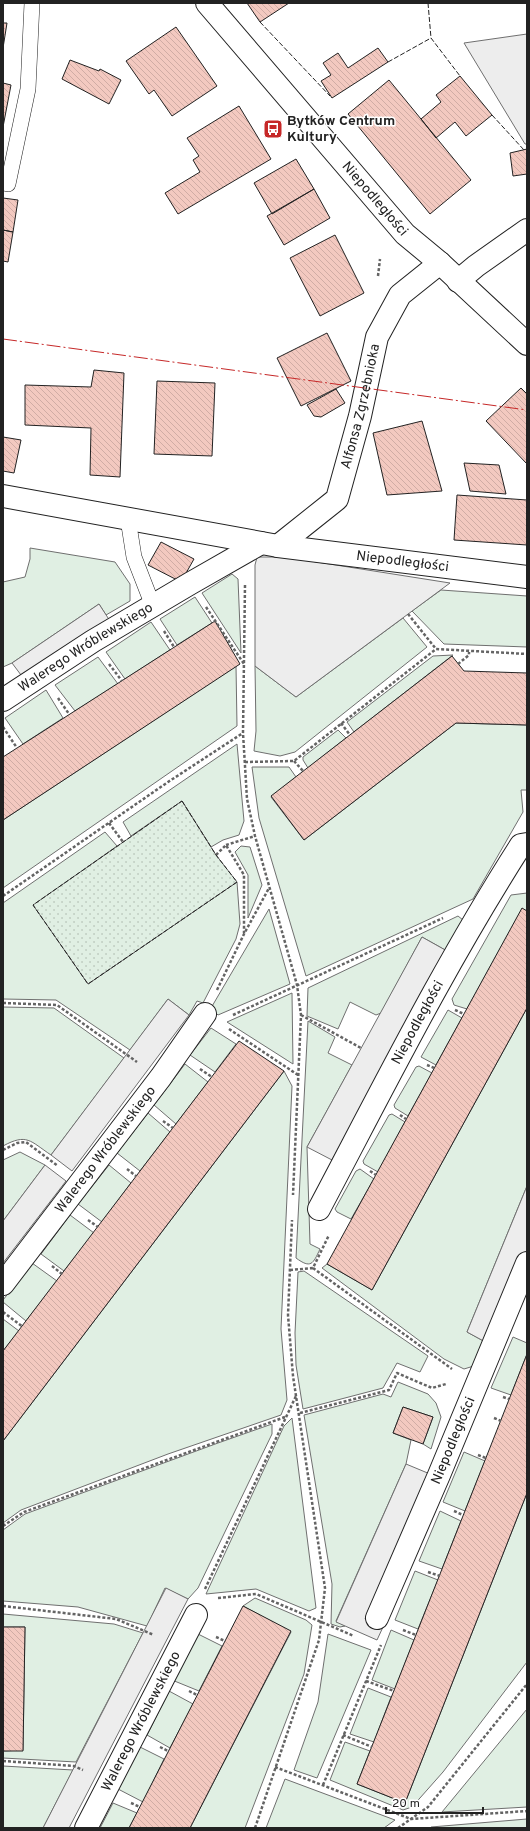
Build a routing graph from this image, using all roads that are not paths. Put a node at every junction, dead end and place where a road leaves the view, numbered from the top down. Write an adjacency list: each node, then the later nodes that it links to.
1 (32, 3): 3 (lane)
2 (207, 3): 5 (street, Niepodległości)
3 (3, 183)
4 (527, 230): 6 (street)
5 (440, 263): 6 (street, Niepodległości); 10 (street, Alfonsa Zgrzebnioka)
6 (458, 282): 7 (street, Niepodległości)
7 (527, 344)
8 (3, 496): 9 (street)
9 (128, 519): 10 (street); 12 (lane, Walerego Wróblewskiego)
10 (262, 547): 11 (street, Niepodległości); 12 (street, Alfonsa Zgrzebnioka)
11 (527, 577)
12 (153, 606): 13 (street, Walerego Wróblewskiego)
13 (3, 700)
14 (527, 844): 16 (street, Niepodległości)
15 (205, 1014): 18 (street, Walerego Wróblewskiego)
16 (318, 1208)
17 (527, 1264): 20 (street, Niepodległości)
18 (3, 1284)
19 (196, 1615): 21 (street, Walerego Wróblewskiego)
20 (377, 1618)
21 (86, 1828)

